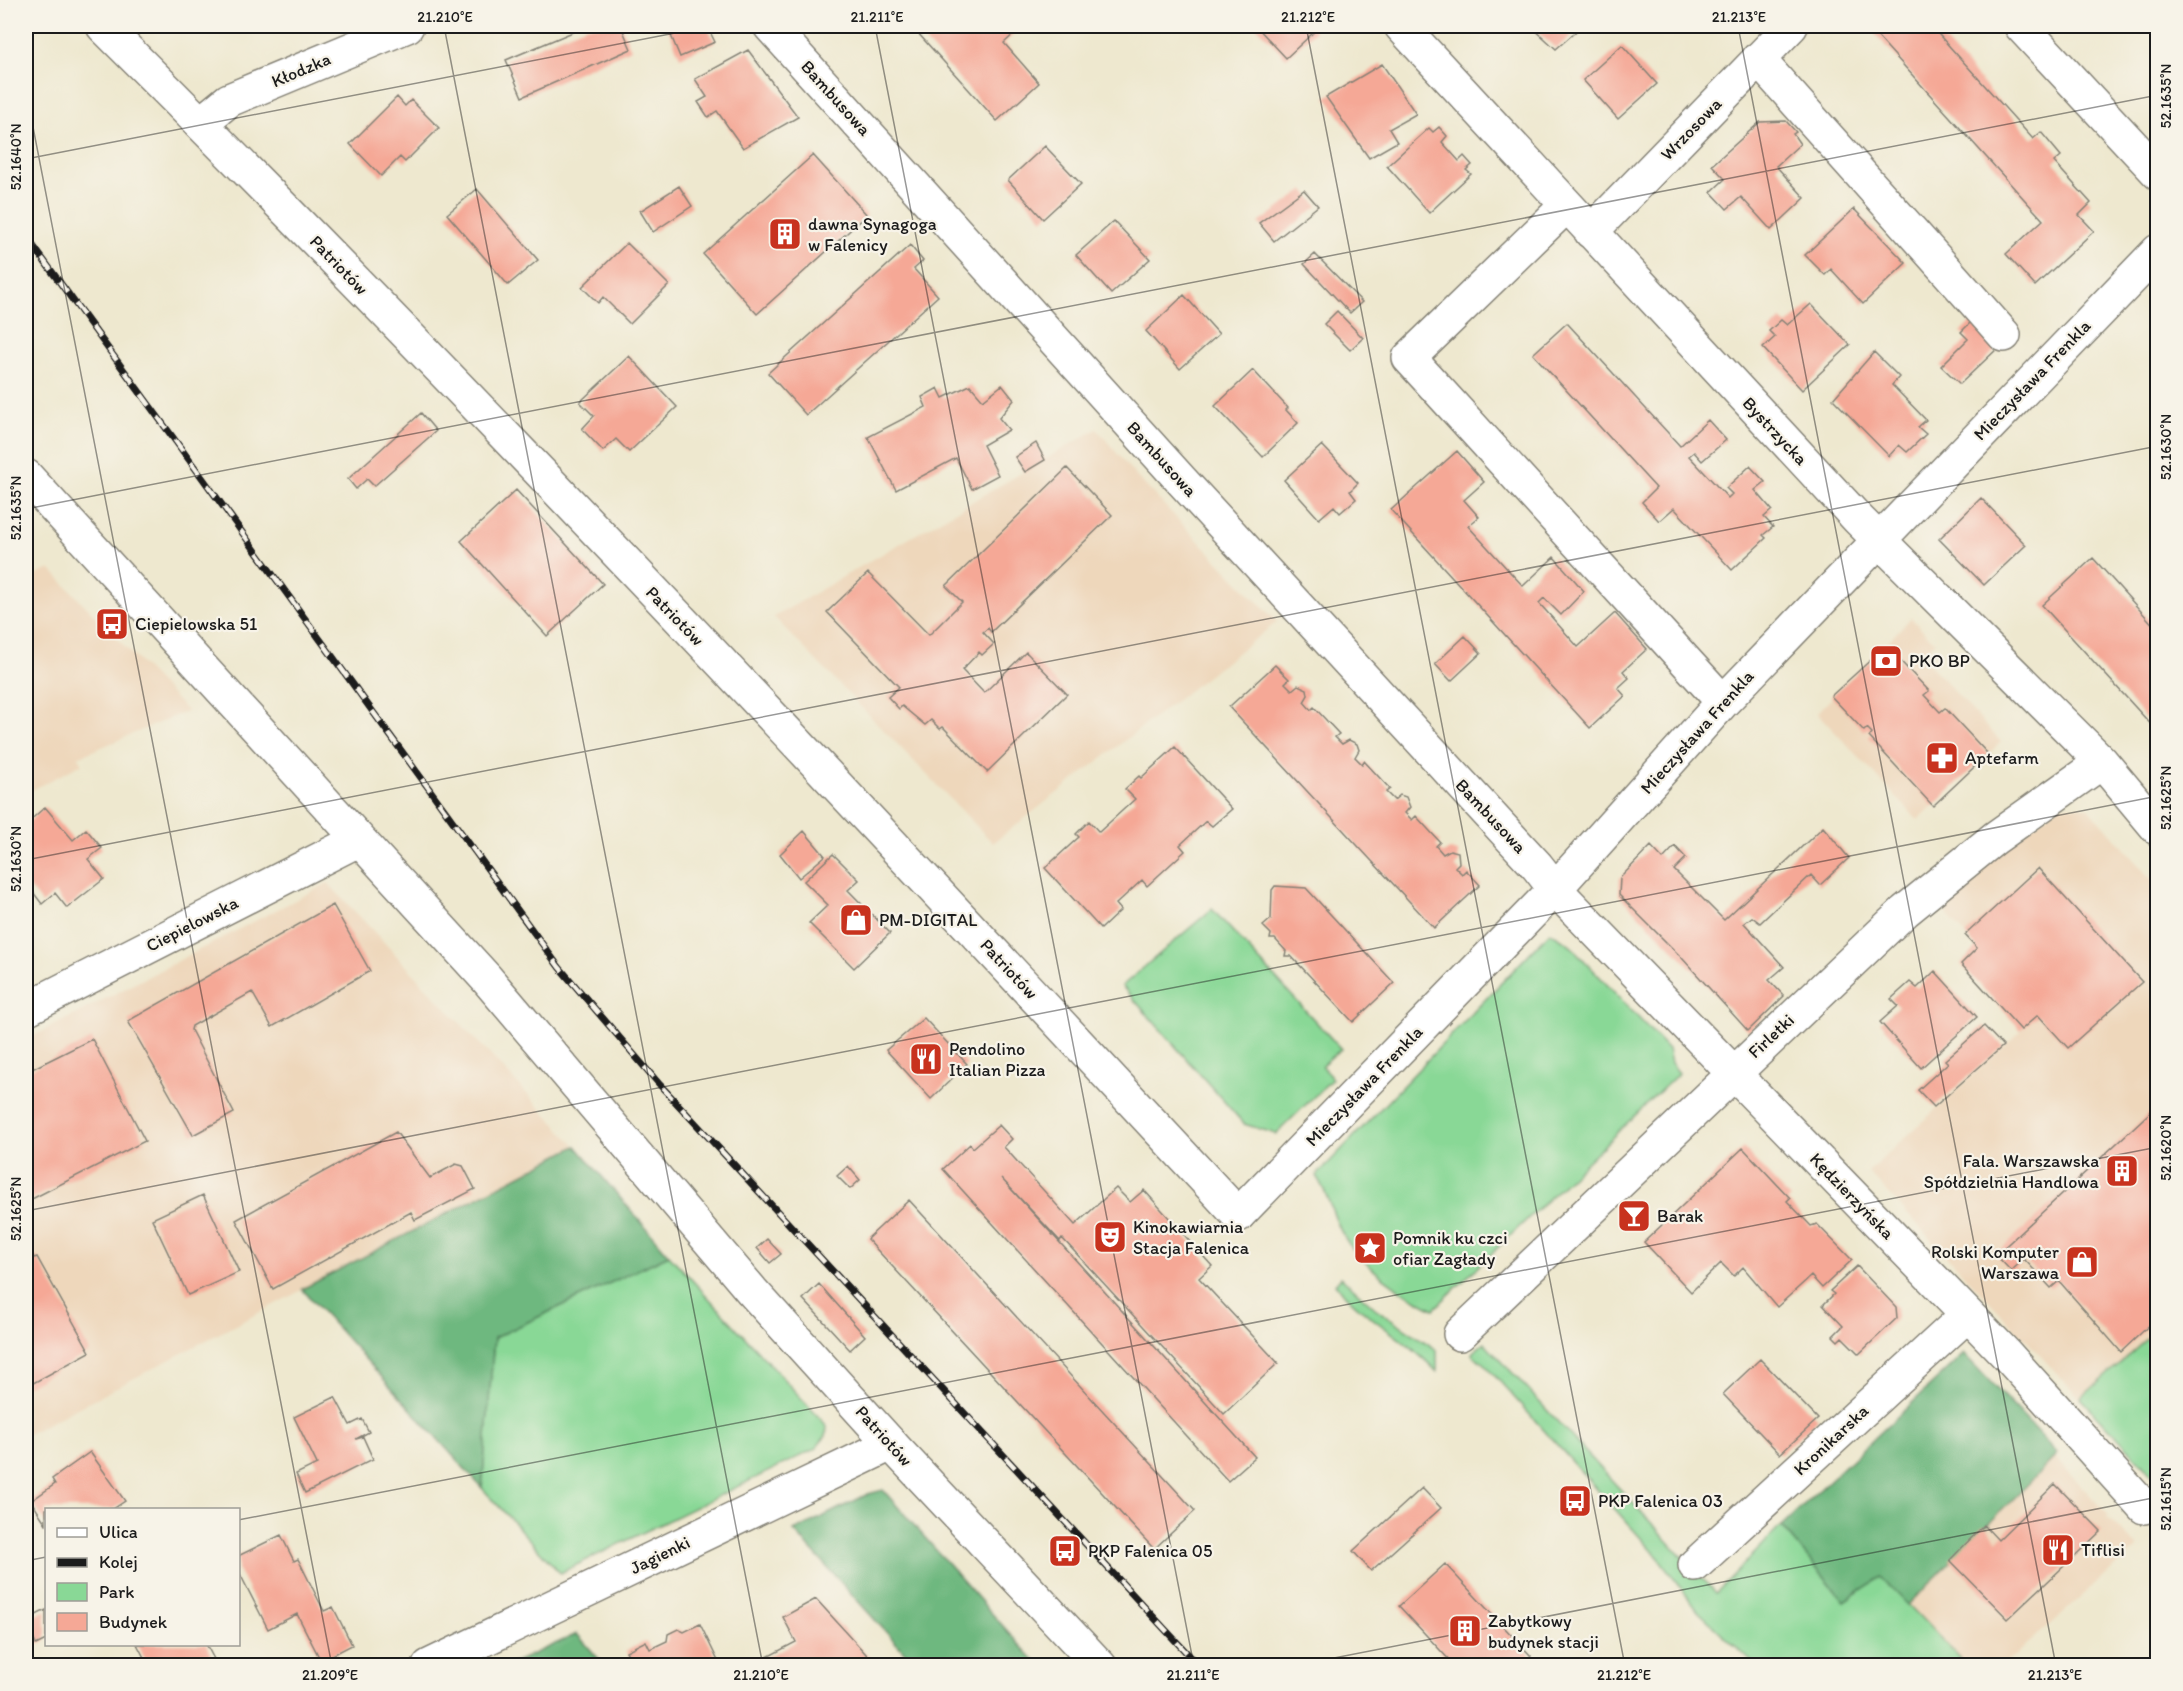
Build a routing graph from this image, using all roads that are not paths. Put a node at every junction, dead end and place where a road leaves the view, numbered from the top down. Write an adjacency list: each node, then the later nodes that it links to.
1 (103, 26): 8 (street, Patriotów)
2 (407, 26): 8 (street, Kłodzka)
3 (770, 26): 20 (street, Bambusowa)
4 (1401, 26): 10 (street, Bystrzycka)
5 (1791, 26): 7 (street, Wrzosowa)
6 (2020, 26): 9 (street)
7 (1758, 59): 11 (street, Wrzosowa); 13 (street)
8 (201, 123): 23 (street, Patriotów)
9 (2157, 172)
10 (1566, 206): 11 (street, Bystrzycka); 16 (street)
11 (1591, 232): 15 (street, Bystrzycka)
12 (2157, 251): 15 (street, Mieczysława Frenkla)
13 (2004, 334)
14 (26, 476): 19 (street, Patriotów)
15 (1877, 539): 16 (street, Mieczysława Frenkla); 17 (street, Bystrzycka)
16 (1723, 702): 20 (street, Mieczysława Frenkla)
17 (2102, 762): 18 (street, Bystrzycka); 22 (street, Firletki)
18 (2157, 829)
19 (358, 840): 21 (street, Ciepielowska); 26 (street, Patriotów)
20 (1556, 889): 22 (street, Kędzierzyńska); 23 (street, Mieczysława Frenkla)
21 (26, 1009)
22 (1732, 1073): 24 (street, Kędzierzyńska); 25 (street, Firletki)
23 (1238, 1215)
24 (1967, 1315): 27 (street, Kędzierzyńska); 28 (street, Kronikarska)
25 (1460, 1334)
26 (891, 1444): 29 (street, Jagienki); 30 (street, Patriotów)
27 (2144, 1507)
28 (1695, 1565)
29 (429, 1665)
30 (1100, 1665)

